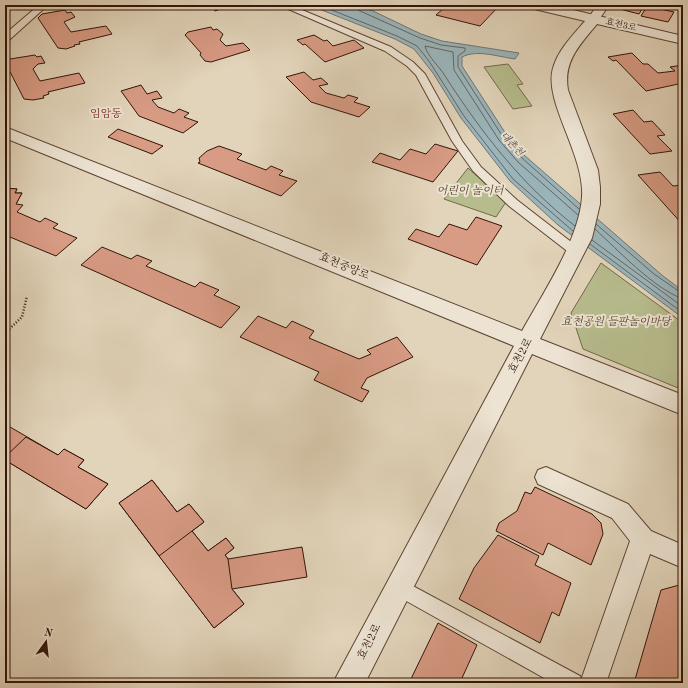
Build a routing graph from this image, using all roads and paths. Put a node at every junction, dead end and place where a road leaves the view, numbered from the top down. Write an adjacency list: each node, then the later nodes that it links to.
1 (44, 5): 6 (street)
2 (283, 5): 9 (street)
3 (535, 5): 5 (street, 효천3로)
4 (603, 5): 5 (street)
5 (594, 19): 7 (street, 효천3로); 9 (street, 효천2로)
6 (5, 38)
7 (683, 40)
8 (5, 132): 12 (street, 효천중앙로)
9 (575, 251): 12 (street, 효천2로)
10 (27, 296): 11 (path)
11 (5, 333)
12 (528, 343): 13 (street, 효천중앙로); 17 (street, 효천2로)
13 (683, 405)
14 (546, 477): 15 (street)
15 (643, 539): 16 (street); 20 (street)
16 (683, 558)
17 (398, 588): 18 (street, 효천2로); 19 (street)
18 (348, 683)
19 (573, 683)
20 (593, 683)

